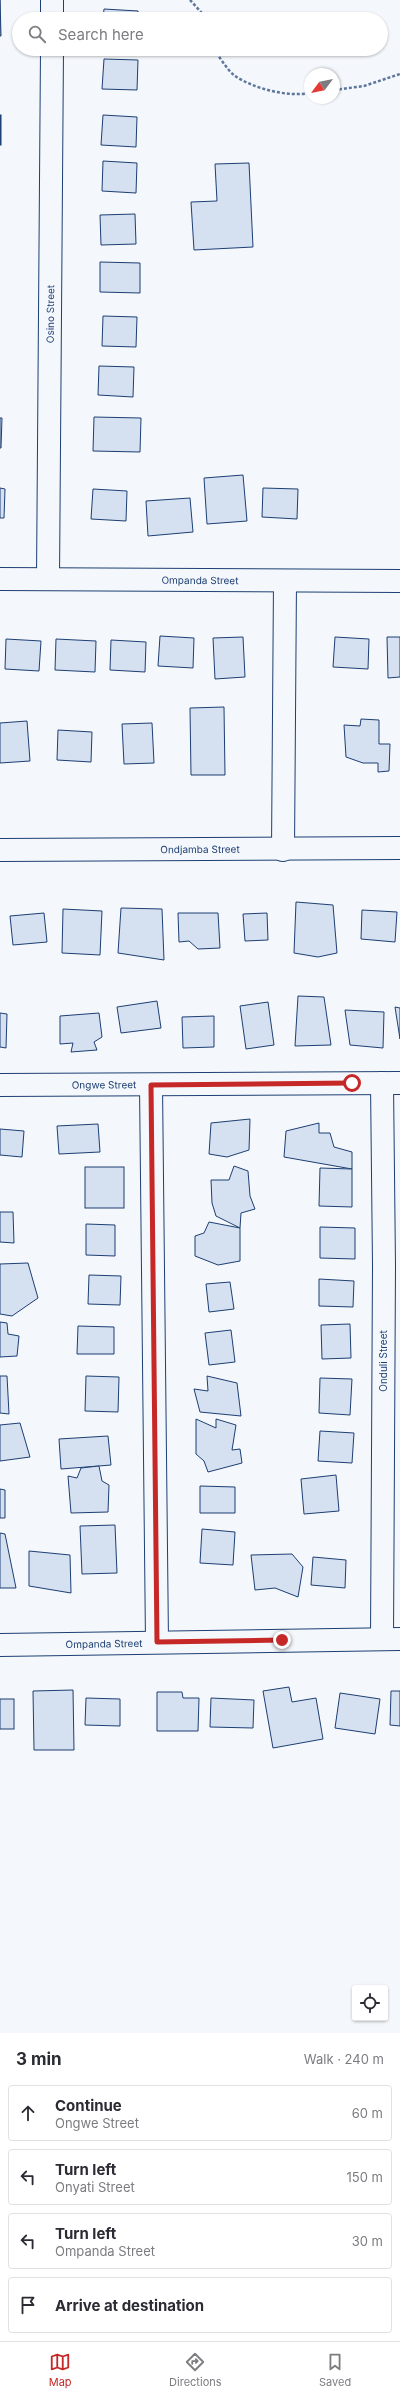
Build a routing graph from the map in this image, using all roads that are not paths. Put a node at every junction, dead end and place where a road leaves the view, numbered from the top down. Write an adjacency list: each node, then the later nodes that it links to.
1 (52, 0): 2 (street)
2 (52, 12)
3 (52, 56): 5 (street, Osino Street)
4 (0, 579): 5 (street, Ompanda Street)
5 (48, 579): 6 (street, Ompanda Street)
6 (285, 581): 7 (street, Ompanda Street); 10 (street)
7 (400, 581)
8 (400, 848): 10 (street, Ondjamba Street)
9 (0, 850): 10 (street, Ondjamba Street)
10 (283, 850)
11 (391, 1083): 13 (street, Ongwe Street); 14 (street, Onduli Street)
12 (0, 1085): 13 (street, Ongwe Street)
13 (151, 1085): 15 (street)
14 (391, 1639): 15 (street, Ompanda Street)
15 (157, 1642): 16 (street, Ompanda Street)
16 (0, 1644)

